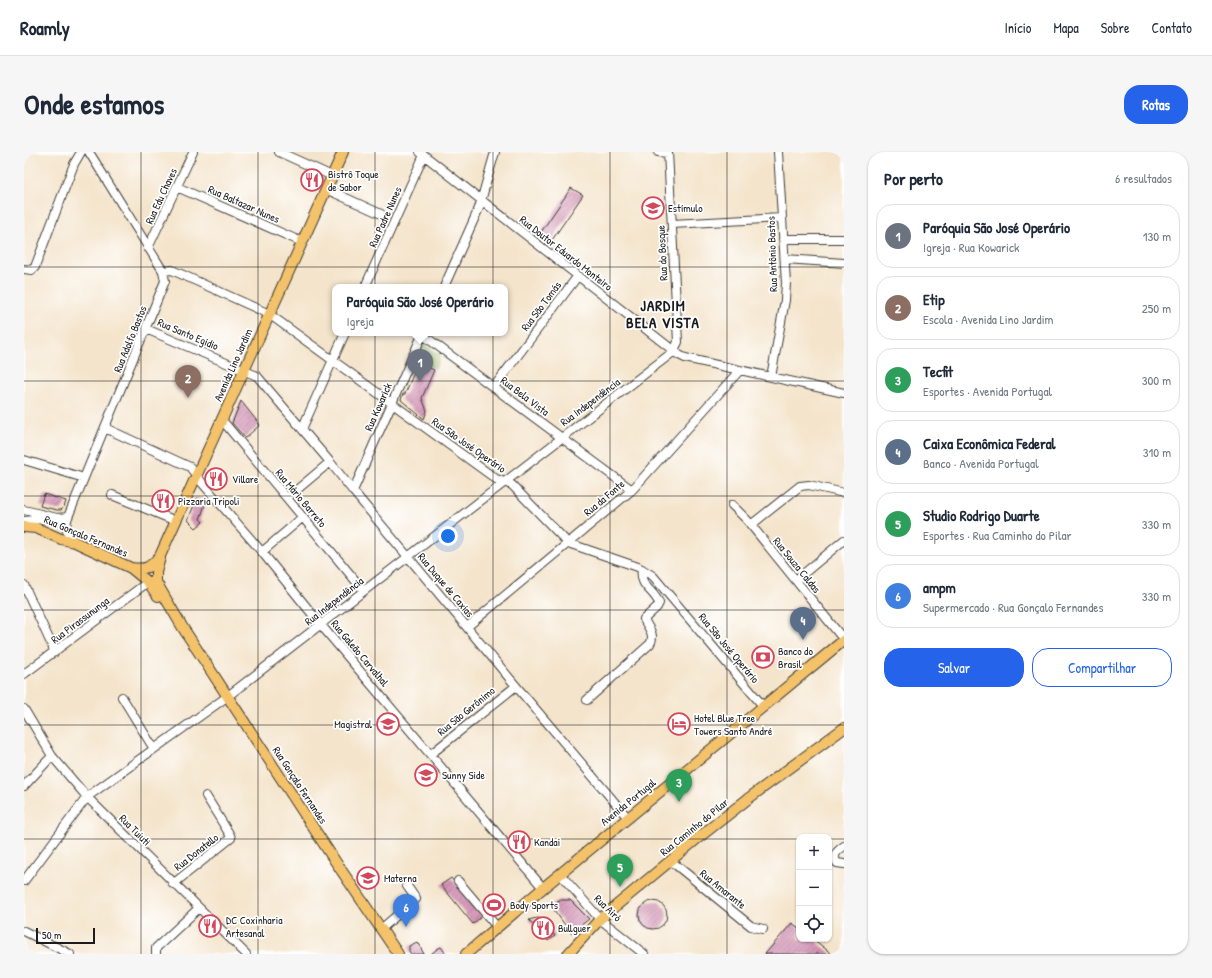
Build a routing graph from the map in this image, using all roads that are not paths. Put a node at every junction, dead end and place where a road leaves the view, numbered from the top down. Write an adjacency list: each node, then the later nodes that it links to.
1 (81, 152): 24 (street)
2 (89, 152): 21 (street)
3 (193, 152): 12 (street, Rua Edu Chaves)
4 (279, 152): 11 (street)
5 (343, 152): 11 (main road, Avenida Lino Jardim)
6 (495, 152): 14 (street)
7 (658, 152): 9 (street)
8 (778, 152): 16 (street, Rua Antônio Bastos)
9 (668, 153): 17 (street, Rua do Bosque)
10 (422, 154): 14 (street, Rua Doutor Eduardo Monteiro); 27 (street, Rua Padre Nunes)
11 (332, 176): 13 (main road, Avenida Lino Jardim)
12 (177, 187): 20 (street, Rua Baltazar Nunes); 21 (street, Rua Edu Chaves)
13 (326, 189): 15 (street); 20 (main road, Avenida Lino Jardim)
14 (482, 201): 26 (street, Rua Doutor Eduardo Monteiro); 28 (street)
15 (381, 214)
16 (782, 218): 17 (street); 18 (street, Rua Antônio Bastos)
17 (672, 224): 34 (street, Rua do Bosque)
18 (783, 239): 19 (street); 22 (street, Rua Antônio Bastos)
19 (844, 239)
20 (302, 242): 29 (main road, Avenida Lino Jardim)
21 (148, 248): 25 (street)
22 (785, 259): 23 (street); 38 (street, Rua Antônio Bastos)
23 (844, 263)
24 (28, 269)
25 (163, 271): 29 (street, Rua São José Operário); 30 (street, Rua Adolfo Bastos)
26 (577, 277): 34 (street, Rua Doutor Eduardo Monteiro); 39 (street, Rua São Tomás)
27 (366, 284)
28 (445, 284)
29 (269, 314): 35 (street, Rua São José Operário); 36 (main road, Avenida Lino Jardim)
30 (146, 328): 36 (street, Rua Santo Egidio); 43 (street, Rua Adolfo Bastos)
31 (343, 336): 35 (street)
32 (422, 336): 41 (street, Rua Kowarick)
33 (426, 336): 39 (street, Rua Bela Vista)
34 (673, 352): 37 (street, Rua Doutor Eduardo Monteiro); 45 (street, Rua Independência)
35 (333, 360): 41 (street, Rua São José Operário); 44 (street)
36 (244, 370): 42 (main road, Avenida Lino Jardim); 44 (street, Rua Duque de Caxias)
37 (740, 370): 38 (street, Rua Doutor Eduardo Monteiro); 52 (street, Rua da Fonte)
38 (771, 377): 40 (street, Rua Doutor Eduardo Monteiro)
39 (494, 387): 45 (street, Rua Bela Vista)
40 (844, 393)
41 (391, 403): 50 (street, Rua São José Operário); 51 (street, Rua Kowarick)
42 (222, 420): 48 (main road, Avenida Lino Jardim); 55 (street, Rua Mário Barreto)
43 (105, 428): 48 (street, Rua Galeão Carvalhal); 49 (street, Rua Adolfo Bastos)
44 (302, 429): 47 (street, Rua Duque de Caxias)
45 (562, 438): 50 (street, Rua Independência); 52 (street, Rua Bela Vista)
46 (24, 460): 49 (street)
47 (330, 462): 51 (street, Rua Duque de Caxias); 55 (street)
48 (197, 476): 62 (main road, Avenida Lino Jardim); 68 (street, Rua Galeão Carvalhal)
49 (84, 478): 58 (street, Rua Adolfo Bastos)
50 (504, 482): 67 (street, Rua São José Operário); 70 (street, Rua Independência)
51 (352, 490): 70 (street, Rua Duque de Caxias)
52 (632, 490): 67 (street, Rua da Fonte)
53 (844, 493): 63 (street)
54 (112, 495): 62 (street)
55 (287, 498): 59 (street, Rua Mário Barreto)
56 (732, 505): 63 (street, Rua Souza Caldas)
57 (24, 510): 60 (street)
58 (68, 517): 60 (street); 66 (street, Rua Adolfo Bastos)
59 (303, 517): 68 (street); 76 (street, Rua Mário Barreto)
60 (57, 518): 61 (street)
61 (24, 521)
62 (176, 521): 69 (main road, Avenida Lino Jardim)
63 (751, 525): 73 (street, Rua Souza Caldas)
64 (24, 527): 66 (main road, Rua Gonçalo Fernandes)
65 (844, 540): 73 (street)
66 (75, 542): 71 (main road, Rua Gonçalo Fernandes)
67 (568, 543): 72 (street, Rua São José Operário); 79 (street, Rua da Fonte)
68 (262, 552): 77 (street, Rua Galeão Carvalhal)
69 (160, 556): 71 (main road, Avenida Lino Jardim); 78 (main road, Rua Gonçalo Fernandes)
70 (408, 557): 76 (street, Rua Independência); 79 (street, Rua Duque de Caxias)
71 (131, 568): 74 (main road, Rua Gonçalo Fernandes)
72 (642, 569): 86 (street); 87 (street, Rua São José Operário)
73 (796, 580): 80 (street, Rua Souza Caldas)
74 (148, 582): 78 (main road, Rua Gonçalo Fernandes); 81 (street, Rua Pirassununga)
75 (24, 585): 81 (street)
76 (364, 590): 77 (street, Rua Independência)
77 (321, 625): 84 (street, Rua Independência); 91 (street, Rua Galeão Carvalhal)
78 (183, 628): 84 (main road, Rua Gonçalo Fernandes)
79 (467, 628): 83 (street, Rua Duque de Caxias)
80 (844, 640): 87 (main road, Avenida Portugal)
81 (55, 652): 82 (street, Rua Pirassununga)
82 (24, 674)
83 (516, 686): 91 (street, Rua São Gerônimo); 96 (street, Rua Duque de Caxias)
84 (228, 696): 90 (street, Rua Independência); 109 (main road, Rua Gonçalo Fernandes)
85 (122, 697): 90 (street)
86 (587, 700)
87 (763, 706): 96 (main road, Avenida Portugal)
88 (24, 709): 92 (street, Rua Tuiuti)
89 (844, 728): 98 (main road, Rua Caminho do Pilar)
90 (154, 749): 95 (street, Rua Independência)
91 (431, 754): 105 (street, Rua Galeão Carvalhal)
92 (52, 756): 93 (street); 95 (street, Rua Tuiuti)
93 (24, 786)
94 (206, 796): 103 (street, Rua Donatello)
95 (87, 797): 102 (street, Rua Independência); 103 (street, Rua Tuiuti)
96 (628, 818): 100 (main road, Avenida Portugal)
97 (844, 846): 99 (street)
98 (671, 861): 107 (main road, Rua Caminho do Pilar); 110 (street, Rua Amarante)
99 (844, 864)
100 (560, 874): 105 (main road, Avenida Portugal); 107 (street, Rua Airó)
101 (458, 881): 108 (street)
102 (24, 882)
103 (174, 884): 106 (street, Rua Tuiuti)
104 (407, 886): 109 (street)
105 (543, 888): 108 (main road, Avenida Portugal)
106 (199, 908): 113 (street); 114 (street, Rua Tuiuti)
107 (600, 919): 117 (main road, Rua Caminho do Pilar); 118 (street, Rua Airó)
108 (497, 927): 116 (main road, Avenida Portugal)
109 (380, 929): 115 (main road, Rua Gonçalo Fernandes)
110 (763, 929)
111 (24, 931): 112 (street)
112 (70, 954)
113 (156, 954)
114 (246, 954)
115 (398, 954)
116 (466, 954)
117 (568, 954)
118 (644, 954)

